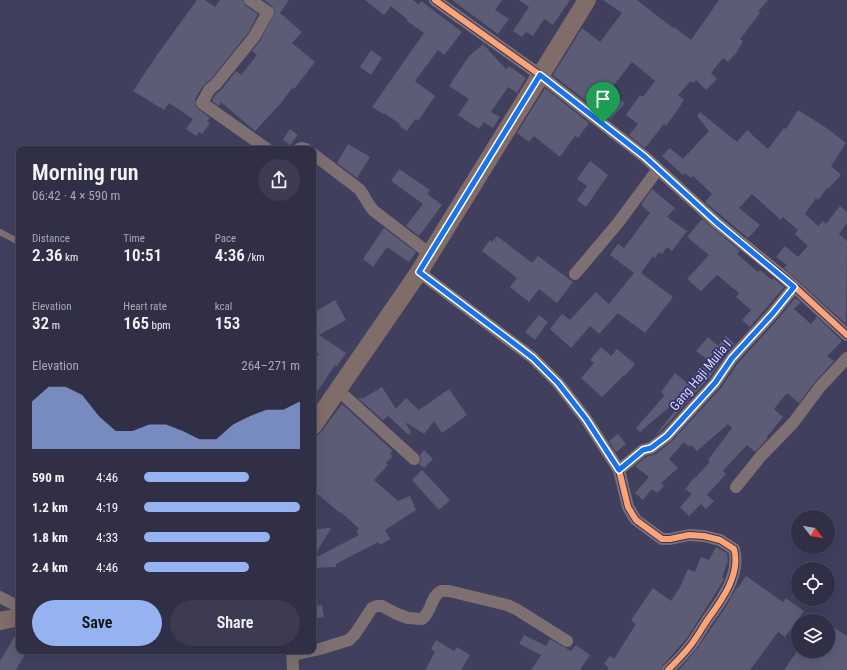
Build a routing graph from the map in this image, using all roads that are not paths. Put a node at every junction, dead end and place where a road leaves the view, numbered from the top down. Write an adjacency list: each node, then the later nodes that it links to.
1 (250, 0): 5 (street)
2 (435, 0): 4 (street)
3 (587, 0): 4 (main road)
4 (540, 75): 7 (street); 10 (main road)
5 (263, 146)
6 (316, 156): 10 (street)
7 (658, 169): 12 (street); 13 (street)
8 (0, 232): 9 (lane)
9 (16, 240)
10 (430, 254): 11 (main road)
11 (419, 272): 16 (main road); 19 (street)
12 (575, 274)
13 (794, 287): 14 (street); 19 (street, Gang Haji Mulia I)
14 (847, 335)
15 (847, 358): 20 (street)
16 (338, 390): 17 (main road); 18 (street)
17 (316, 422)
18 (414, 460)
19 (619, 470): 29 (street)
20 (736, 487)
21 (0, 597): 22 (street)
22 (16, 605)
23 (16, 618): 24 (main road)
24 (0, 621)
25 (567, 641): 26 (street)
26 (316, 650)
27 (293, 654): 28 (street)
28 (294, 670)
29 (668, 670)

